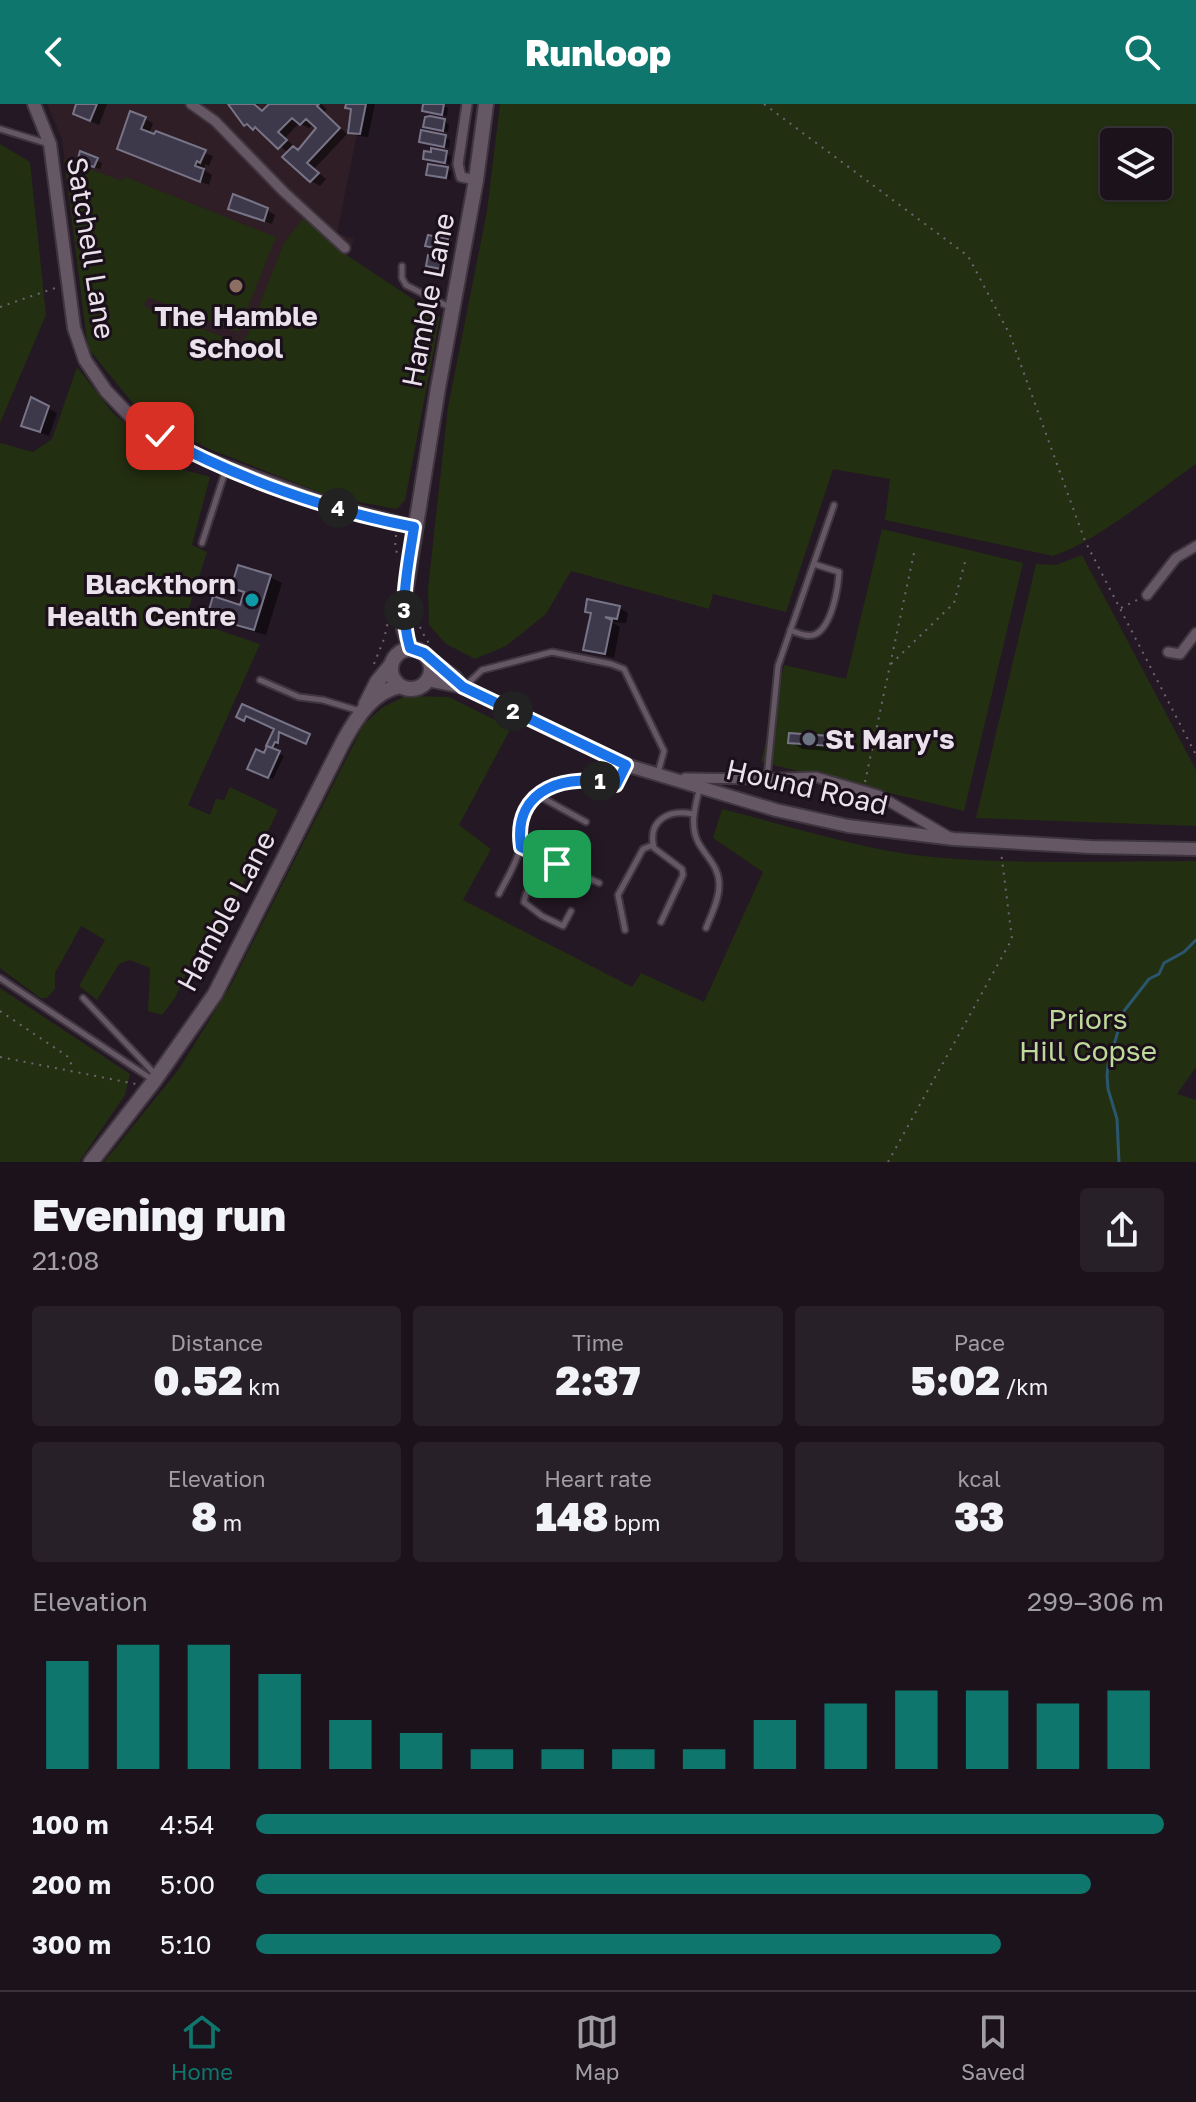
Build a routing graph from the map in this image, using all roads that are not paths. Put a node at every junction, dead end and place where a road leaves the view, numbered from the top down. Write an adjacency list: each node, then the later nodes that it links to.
1 (34, 104): 6 (street, Satchell Lane)
2 (467, 104): 7 (street)
3 (486, 104): 7 (main road, Hamble Lane)
4 (195, 105): 8 (street)
5 (0, 129): 6 (lane)
6 (50, 144): 11 (street, Satchell Lane)
7 (476, 180): 10 (main road, Hamble Lane)
8 (345, 248)
9 (402, 266): 10 (lane)
10 (452, 309): 13 (main road, Hamble Lane)
11 (226, 469): 13 (street, Satchell Lane); 14 (lane)
12 (834, 505): 16 (lane)
13 (414, 527): 20 (main road, Hamble Lane)
14 (202, 543)
15 (1196, 546): 17 (street)
16 (814, 564): 18 (lane); 18 (lane)
17 (1147, 595)
18 (790, 630): 33 (lane)
19 (1196, 633): 22 (street)
20 (410, 648): 23 (main road); 24 (main road)
21 (1168, 652): 22 (street)
22 (1180, 654): 25 (street)
23 (428, 658): 27 (main road); 28 (street)
24 (391, 665): 29 (main road); 30 (main road, Hamble Lane)
25 (1178, 666)
26 (260, 680): 30 (lane)
27 (427, 685): 28 (street, Hound Road); 29 (main road)
28 (463, 687): 31 (street, Hound Road); 32 (lane)
29 (399, 691): 30 (main road)
30 (364, 708): 51 (main road, Hamble Lane)
31 (626, 765): 32 (street, Hound Road); 35 (lane)
32 (662, 775): 33 (street); 34 (street, Hound Road)
33 (767, 778): 38 (street)
34 (700, 786): 36 (lane); 38 (street, Hound Road)
35 (539, 796): 37 (lane); 40 (lane)
36 (693, 814): 39 (lane); 47 (lane)
37 (586, 822)
38 (954, 839): 41 (street, Hound Road)
39 (653, 845): 46 (lane); 48 (lane)
40 (521, 847): 42 (lane); 44 (lane)
41 (1196, 849)
42 (546, 859): 43 (lane); 45 (lane)
43 (599, 883)
44 (499, 894)
45 (571, 911)
46 (661, 922)
47 (706, 928)
48 (625, 930)
49 (0, 978): 51 (lane)
50 (83, 998): 51 (lane)
51 (151, 1080): 52 (main road, Hamble Lane)
52 (91, 1162)

